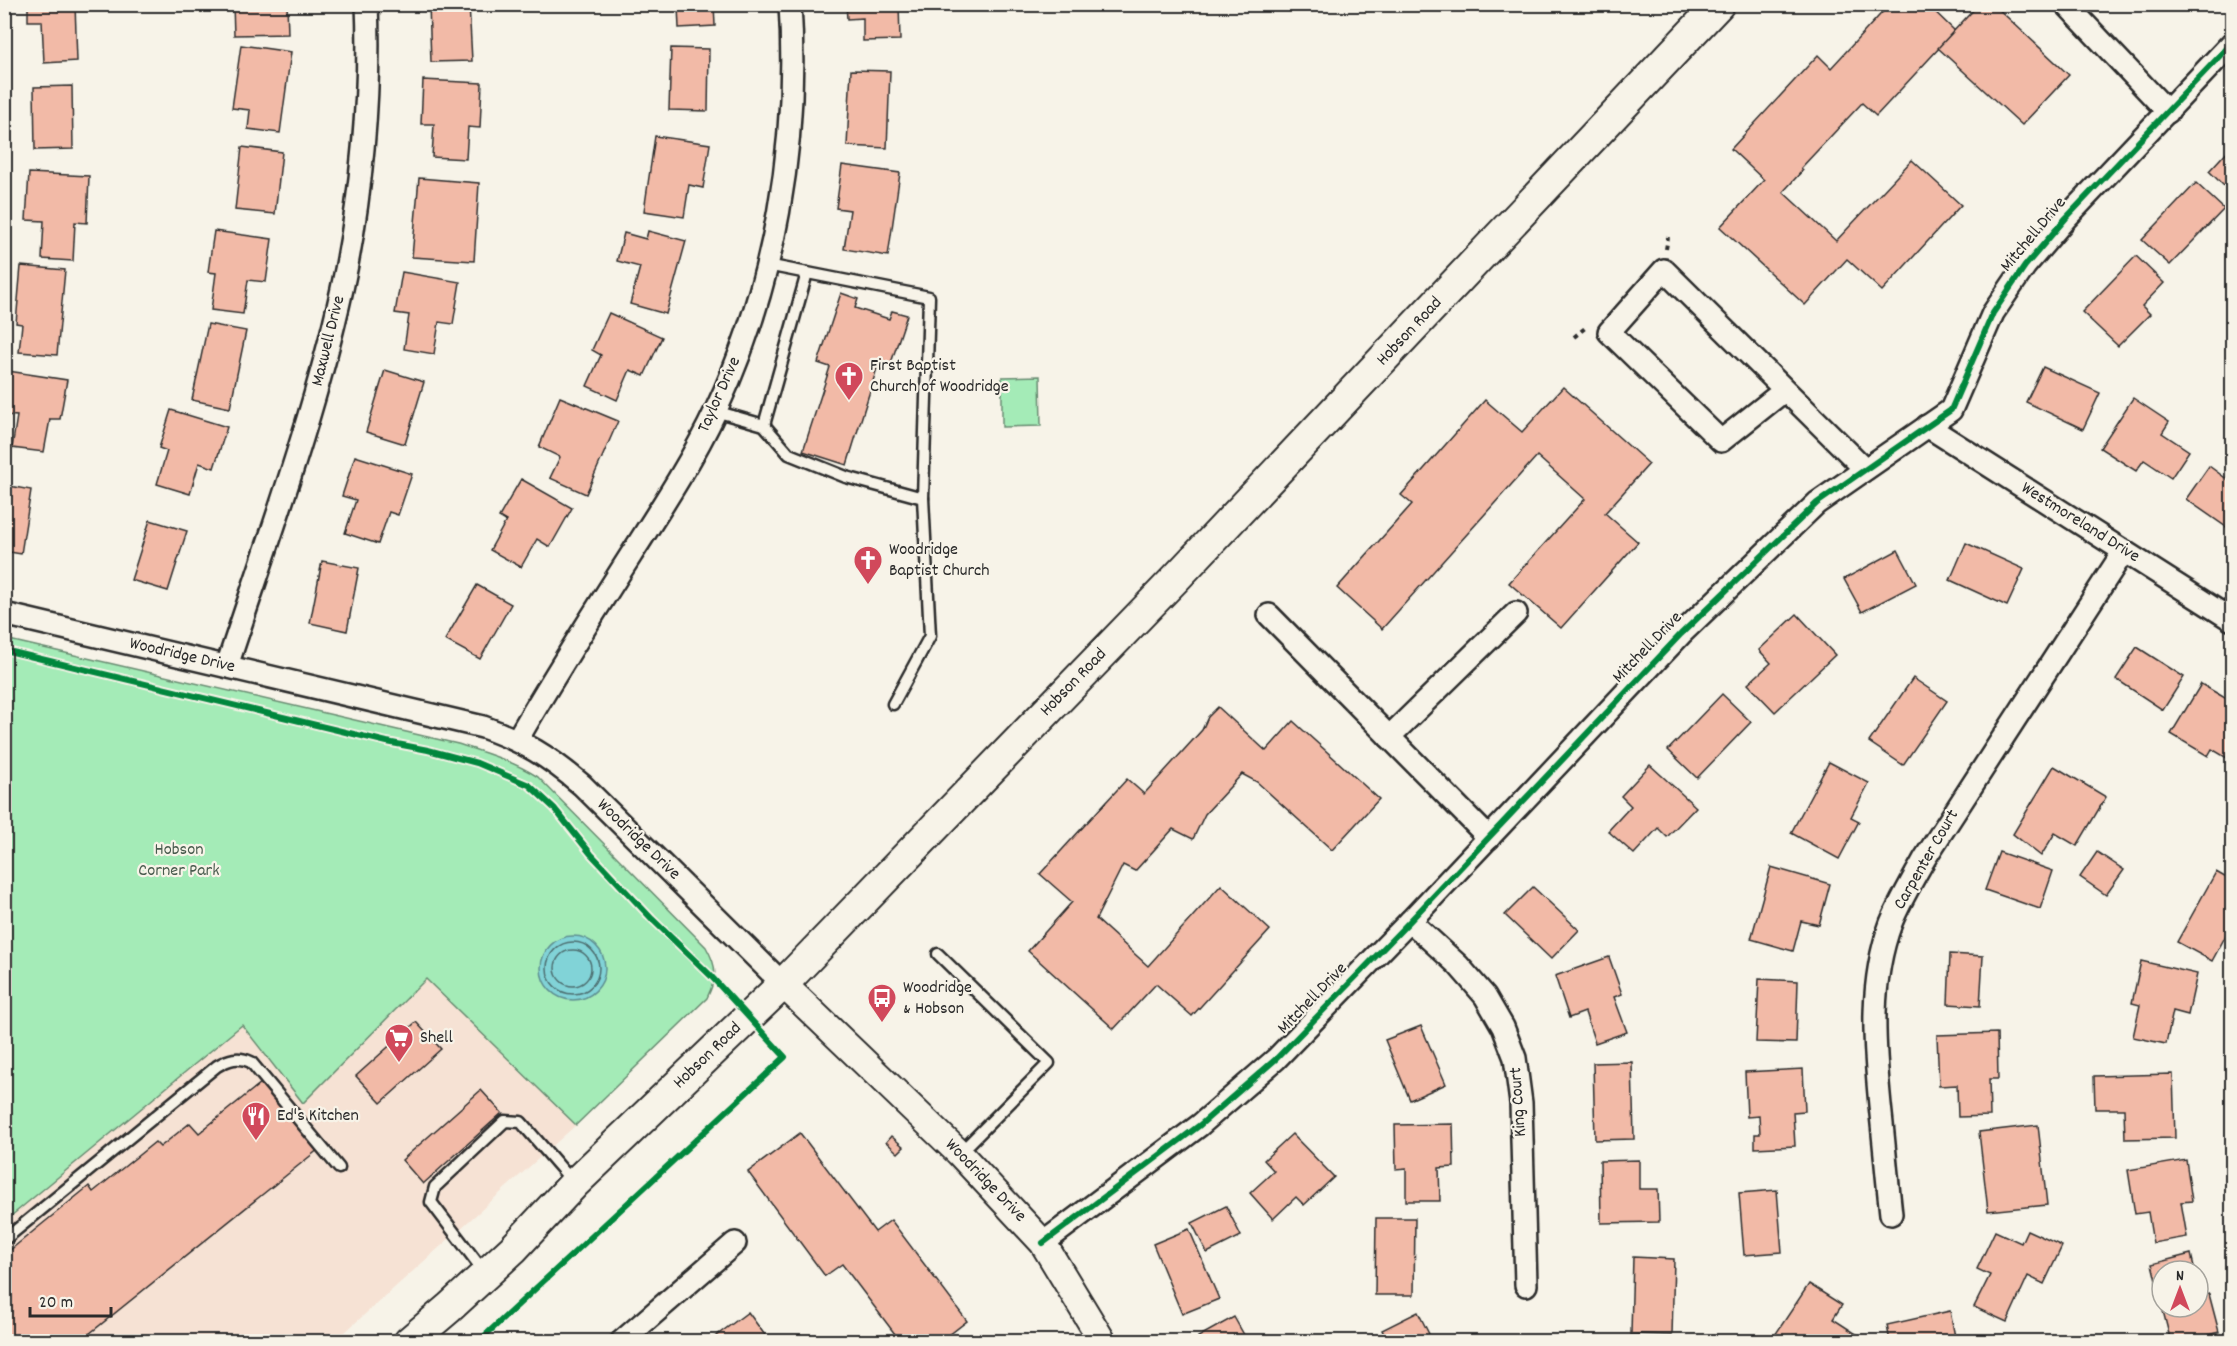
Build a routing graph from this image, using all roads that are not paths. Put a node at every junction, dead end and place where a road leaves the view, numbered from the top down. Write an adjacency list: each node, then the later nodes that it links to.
1 (367, 4): 20 (street, Maxwell Drive)
2 (790, 4): 7 (street, Taylor Drive)
3 (1719, 4): 27 (main road, Hobson Road)
4 (2066, 4): 6 (street)
5 (2232, 44): 6 (street, Mitchell Drive)
6 (2168, 112): 12 (street, Mitchell Drive)
7 (767, 265): 8 (lane); 10 (street, Taylor Drive)
8 (807, 273): 11 (lane); 14 (lane)
9 (1785, 390): 9 (street); 13 (street)
10 (715, 411): 11 (lane); 23 (street, Taylor Drive)
11 (764, 425): 14 (lane)
12 (1927, 426): 13 (street, Mitchell Drive); 15 (street, Westmoreland Drive)
13 (1865, 469): 24 (street, Mitchell Drive)
14 (923, 498): 21 (lane)
15 (2124, 551): 19 (street, Westmoreland Drive); 31 (street, Carpenter Court)
16 (1516, 613): 22 (street)
17 (4, 614): 20 (street, Woodridge Drive)
18 (1269, 615): 22 (street)
19 (2232, 620)
20 (227, 666): 23 (street, Woodridge Drive)
21 (893, 704)
22 (1389, 737): 24 (street)
23 (517, 740): 27 (street, Woodridge Drive)
24 (1489, 838): 25 (street, Mitchell Drive)
25 (1410, 921): 34 (street, Mitchell Drive); 36 (street, King Court)
26 (938, 954): 28 (lane)
27 (783, 984): 28 (street, Woodridge Drive); 30 (main road, Hobson Road)
28 (959, 1153): 34 (street, Woodridge Drive)
29 (339, 1168): 32 (lane)
30 (574, 1184): 35 (main road, Hobson Road); 35 (lane)
31 (1891, 1214)
32 (4, 1240)
33 (735, 1243): 38 (street)
34 (1043, 1243): 39 (street, Woodridge Drive)
35 (485, 1273): 37 (main road, Hobson Road)
36 (1526, 1285)
37 (409, 1341)
38 (621, 1341)
39 (1103, 1341)

